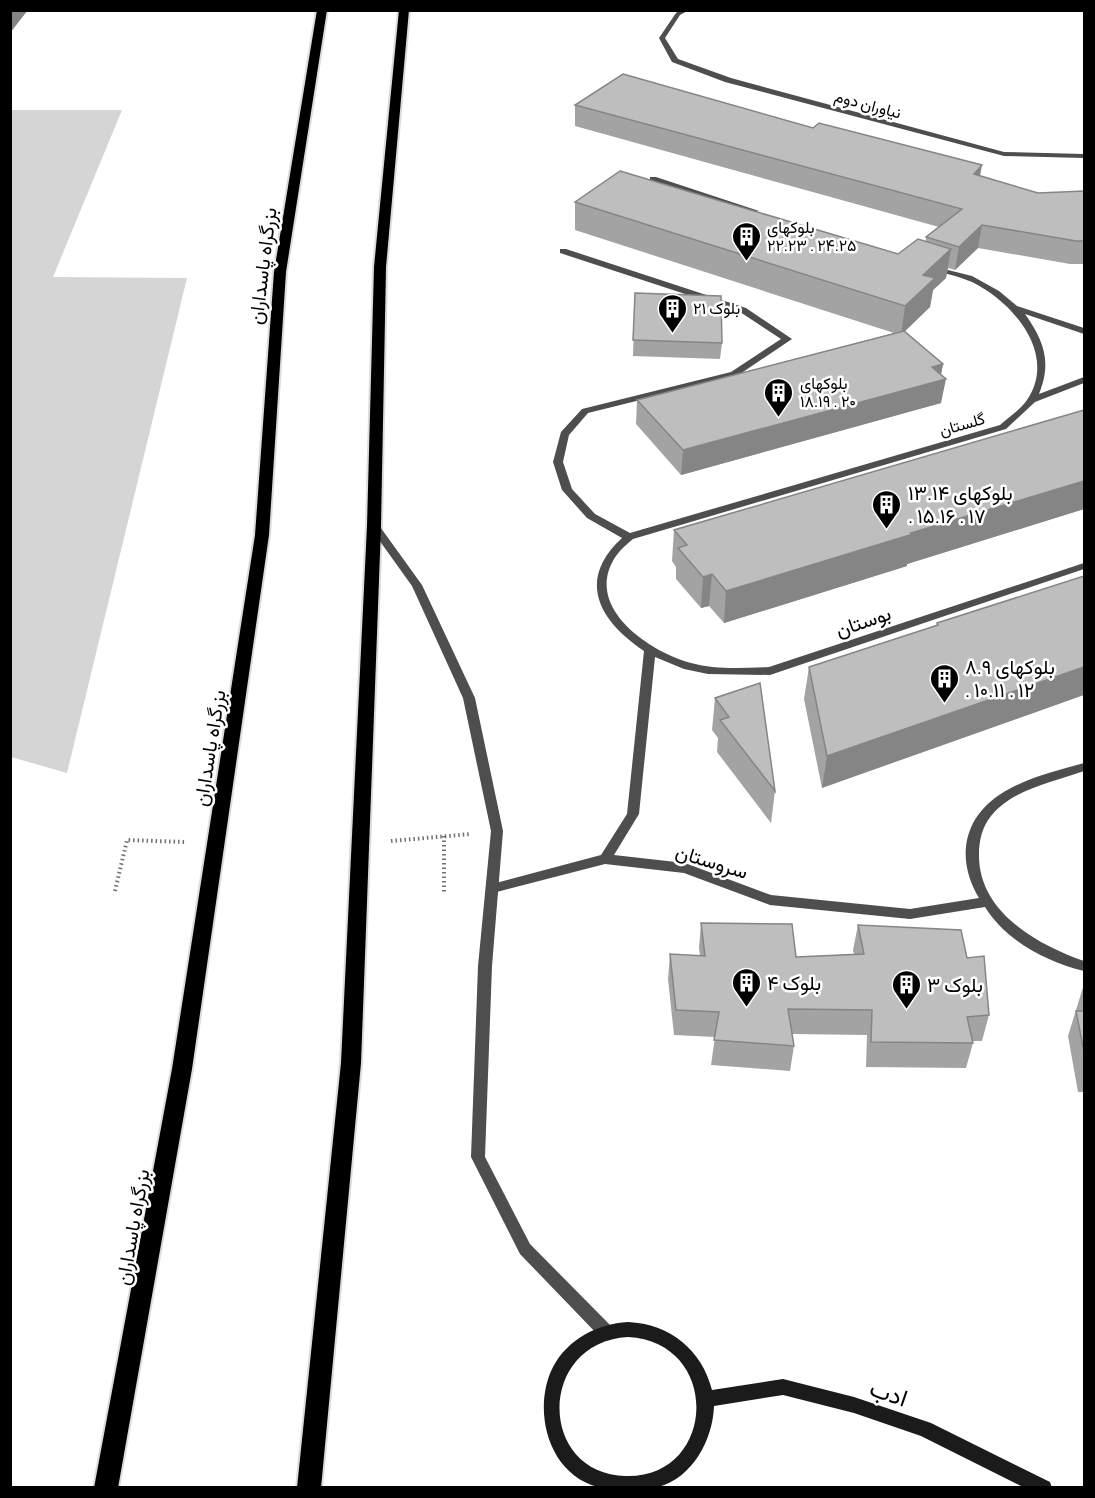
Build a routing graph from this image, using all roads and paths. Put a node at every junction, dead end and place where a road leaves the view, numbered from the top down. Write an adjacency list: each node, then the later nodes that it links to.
1 (322, 10): 20 (highway, بزرگراه پاسداران)
2 (404, 10): 13 (highway)
3 (686, 10): 4 (street, نیاوران دوم)
4 (1084, 156)
5 (653, 179): 6 (street)
6 (765, 215)
7 (563, 251): 14 (street)
8 (923, 265): 9 (street, گلستان)
9 (1014, 308): 10 (street); 12 (street, گلستان)
10 (1084, 331)
11 (1084, 380): 12 (street)
12 (1032, 400): 14 (street, گلستان)
13 (374, 526): 18 (street); 21 (highway)
14 (629, 537): 16 (street)
15 (1084, 566): 16 (street, بوستان)
16 (650, 651): 22 (street)
17 (1084, 767): 26 (street)
18 (497, 831): 19 (path); 23 (street)
19 (444, 836): 21 (path); 25 (path)
20 (216, 842): 24 (path); 31 (highway, بزرگراه پاسداران)
21 (361, 844): 32 (highway)
22 (605, 859): 23 (street); 26 (street, سروستان)
23 (493, 888): 28 (street)
24 (115, 891)
25 (444, 893)
26 (987, 902): 27 (street)
27 (1084, 966)
28 (606, 1332): 29 (main road); 30 (main road)
29 (707, 1399): 30 (main road); 33 (main road, ادب)
30 (652, 1484)
31 (106, 1488)
32 (309, 1488)
33 (1044, 1488)

